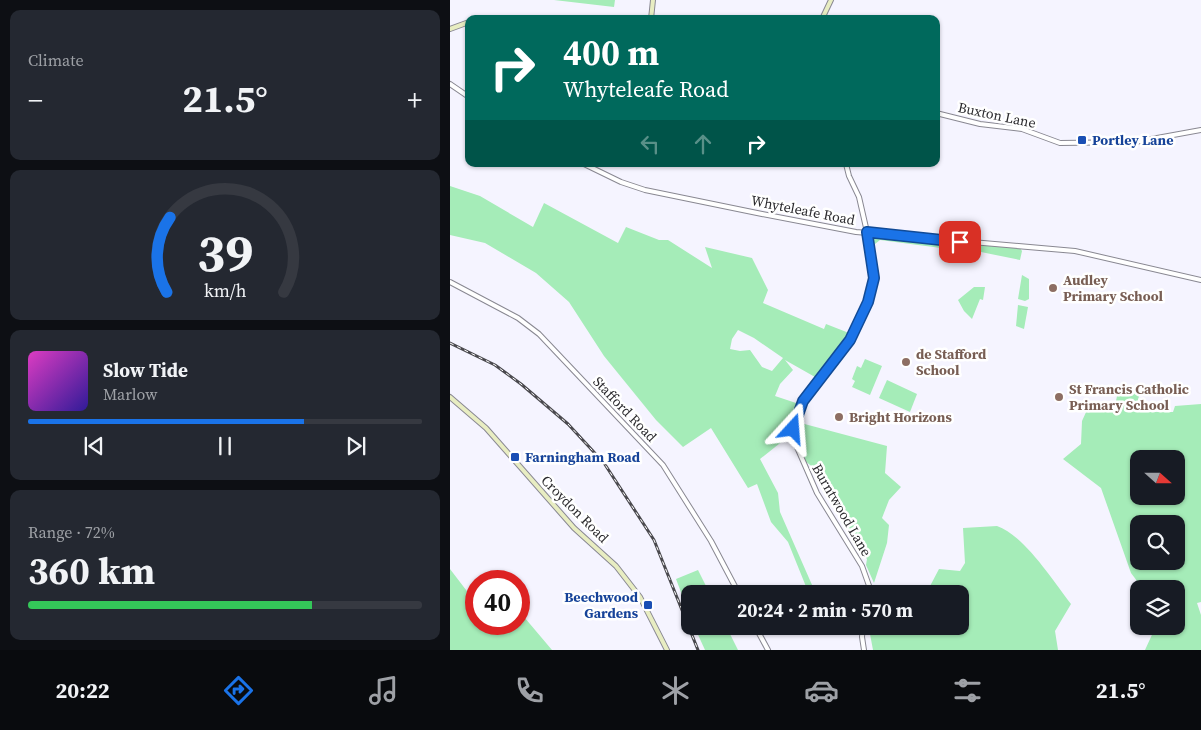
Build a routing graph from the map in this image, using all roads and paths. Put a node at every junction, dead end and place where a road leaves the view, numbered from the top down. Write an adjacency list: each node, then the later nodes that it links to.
1 (653, 0): 3 (main road)
2 (831, 0): 4 (main road)
3 (651, 15)
4 (824, 15)
5 (465, 23): 6 (main road)
6 (450, 29)
7 (450, 84): 8 (street)
8 (465, 94)
9 (940, 114): 10 (street, Buxton Lane)
10 (1201, 130)
11 (590, 167): 13 (street, Whyteleafe Road)
12 (847, 167): 13 (street, Burntwood Lane)
13 (867, 232): 14 (street, Whyteleafe Road); 18 (street, Burntwood Lane)
14 (1200, 278)
15 (450, 282): 17 (street, Stafford Road)
16 (450, 397): 21 (main road, Croydon Road)
17 (734, 585)
18 (869, 585)
19 (760, 635): 22 (street)
20 (862, 635): 23 (street)
21 (667, 650)
22 (768, 650)
23 (864, 650)

